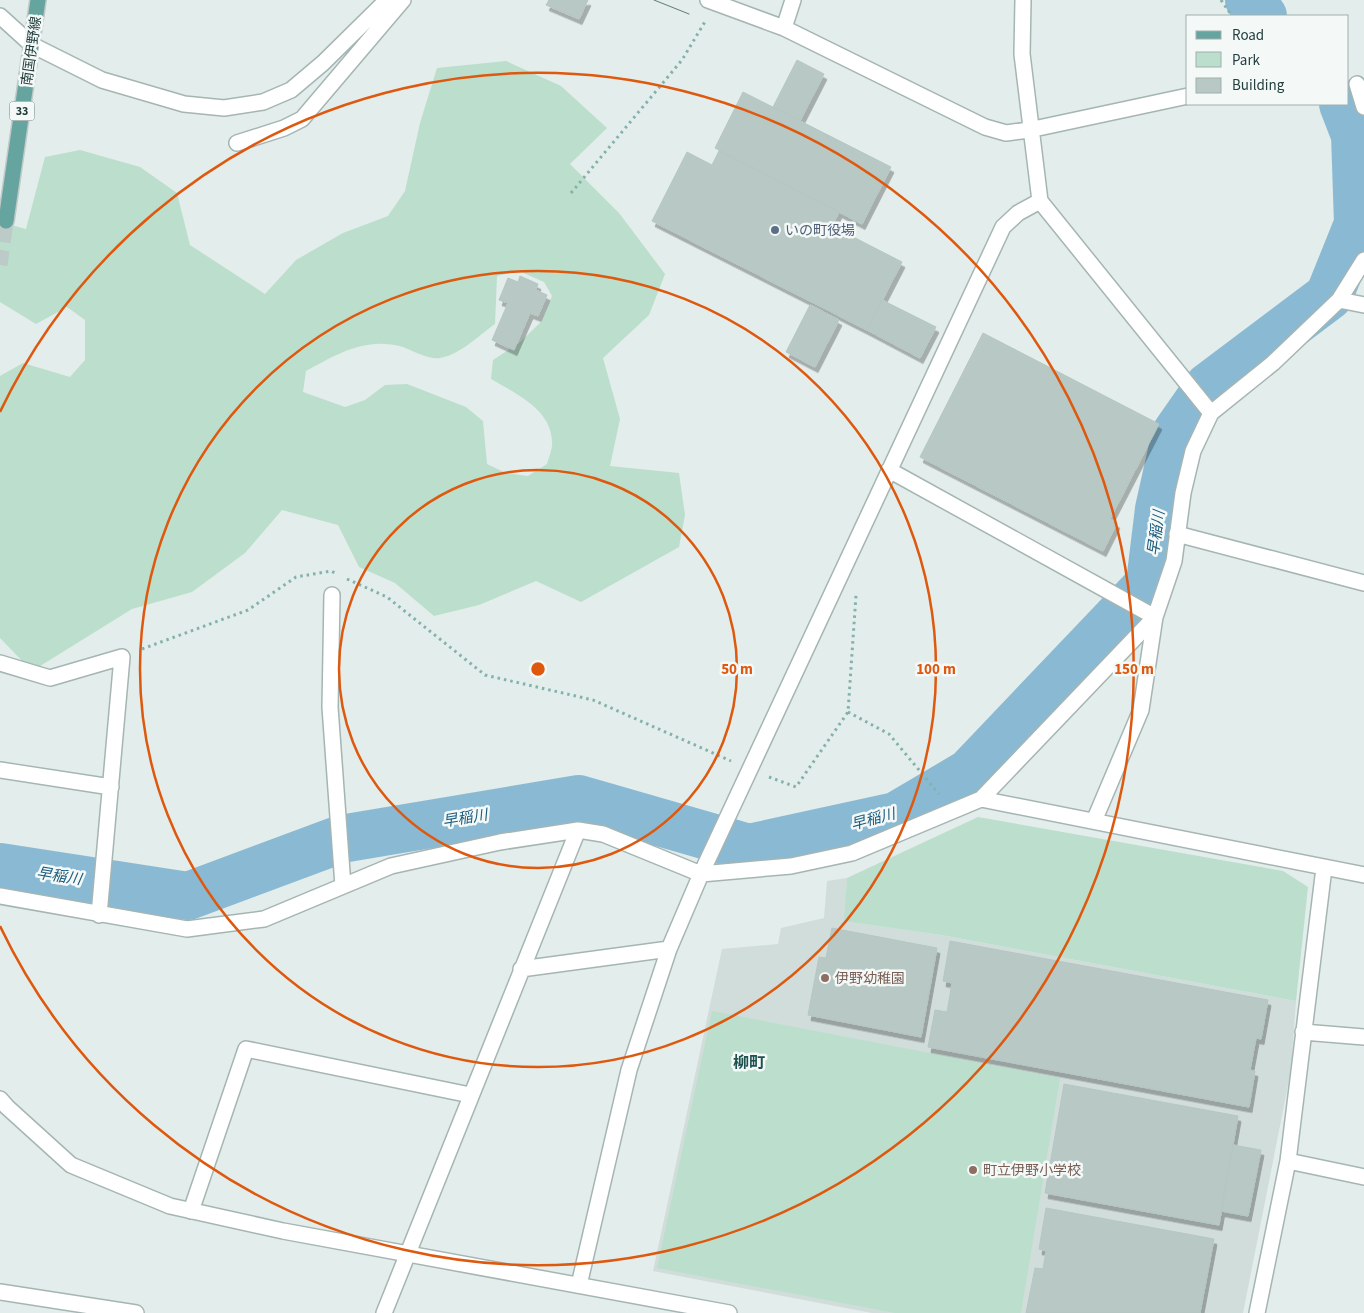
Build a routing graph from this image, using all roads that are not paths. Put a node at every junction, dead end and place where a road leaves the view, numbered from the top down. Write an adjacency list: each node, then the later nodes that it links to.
1 (38, 0): 9 (main road, 南国伊野線 / 33)
2 (387, 0): 9 (street)
3 (403, 0): 14 (street)
4 (793, 0): 8 (street)
5 (1023, 0): 13 (street)
6 (712, 1): 8 (street)
7 (0, 16): 9 (street)
8 (784, 28): 13 (street)
9 (32, 45): 16 (main road, 南国伊野線 / 33)
10 (1356, 84): 12 (street)
11 (1186, 96): 13 (street)
12 (1364, 107)
13 (1030, 130): 15 (street)
14 (237, 143)
15 (1040, 200): 20 (street); 21 (street)
16 (6, 221)
17 (1364, 260): 18 (street)
18 (1339, 300): 19 (street); 20 (street)
19 (1364, 306)
20 (1211, 413): 22 (street)
21 (889, 470): 25 (street); 33 (street)
22 (1177, 534): 23 (street); 25 (street)
23 (1364, 583)
24 (332, 595): 35 (street)
25 (1155, 617): 29 (street); 30 (street)
26 (0, 663): 28 (street)
27 (0, 770): 28 (street)
28 (111, 787): 37 (street)
29 (981, 799): 30 (street); 33 (street)
30 (1094, 822): 32 (street)
31 (578, 830): 33 (street); 35 (street); 39 (street)
32 (1324, 868): 34 (street); 40 (street)
33 (701, 874): 38 (street)
34 (1364, 875)
35 (343, 886): 37 (street)
36 (0, 896): 37 (street)
37 (99, 915)
38 (668, 949): 39 (street); 48 (street)
39 (521, 969): 42 (street)
40 (1303, 1032): 41 (street); 44 (street)
41 (1364, 1037)
42 (470, 1095): 46 (street); 47 (street)
43 (0, 1099): 46 (street)
44 (1288, 1161): 45 (street); 53 (street)
45 (1364, 1177)
46 (191, 1211): 47 (street)
47 (408, 1253): 48 (street); 51 (street)
48 (579, 1285): 52 (street)
49 (0, 1292): 50 (street)
50 (136, 1313)
51 (384, 1313)
52 (729, 1313)
53 (1257, 1313)

